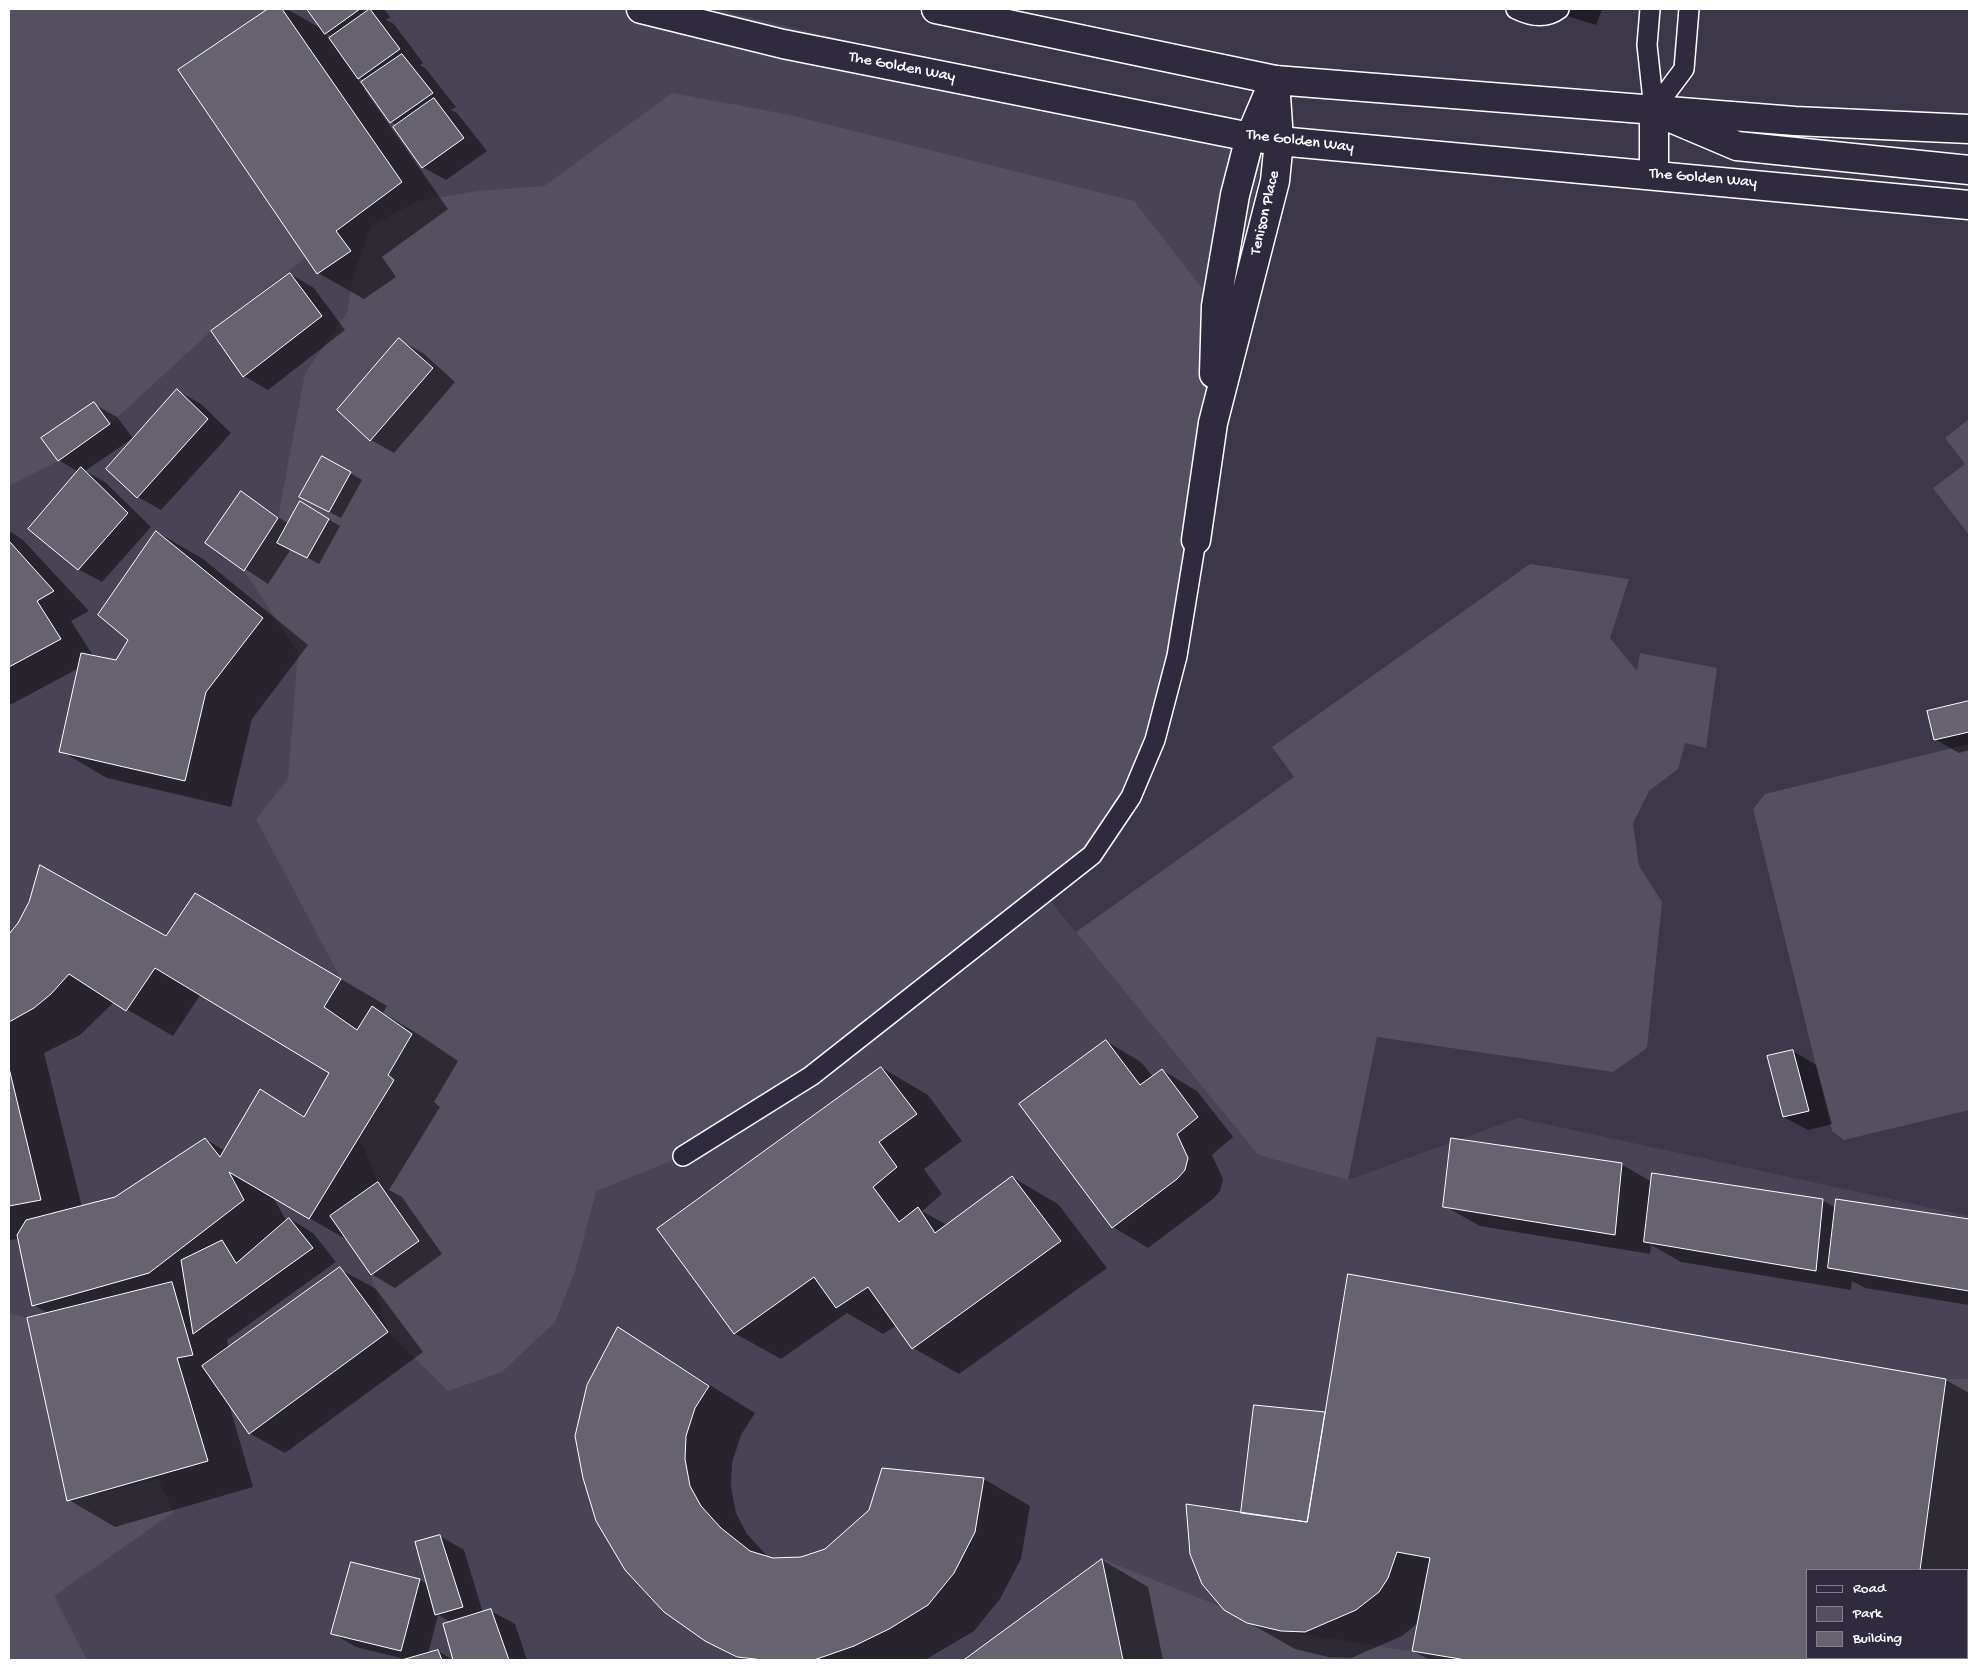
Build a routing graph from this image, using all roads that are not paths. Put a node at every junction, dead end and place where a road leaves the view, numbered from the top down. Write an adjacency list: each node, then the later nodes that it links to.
1 (641, 9): 10 (main road, The Golden Way)
2 (936, 9): 7 (main road)
3 (1516, 9): 4 (lane)
4 (1559, 9)
5 (1650, 9): 8 (lane)
6 (1689, 9): 8 (lane)
7 (1274, 80): 8 (main road); 10 (main road, Tenison Place); 11 (main road, Tenison Place)
8 (1654, 110): 9 (main road); 12 (main road); 13 (main road)
9 (1969, 129)
10 (1250, 137): 11 (main road, The Golden Way); 15 (main road, Tenison Place)
11 (1279, 142): 13 (main road, The Golden Way); 15 (main road, Tenison Place)
12 (1969, 170)
13 (1654, 174): 14 (main road, The Golden Way)
14 (1969, 205)
15 (1213, 423): 16 (main road, Tenison Place)
16 (1196, 540): 17 (lane)
17 (684, 1156)

